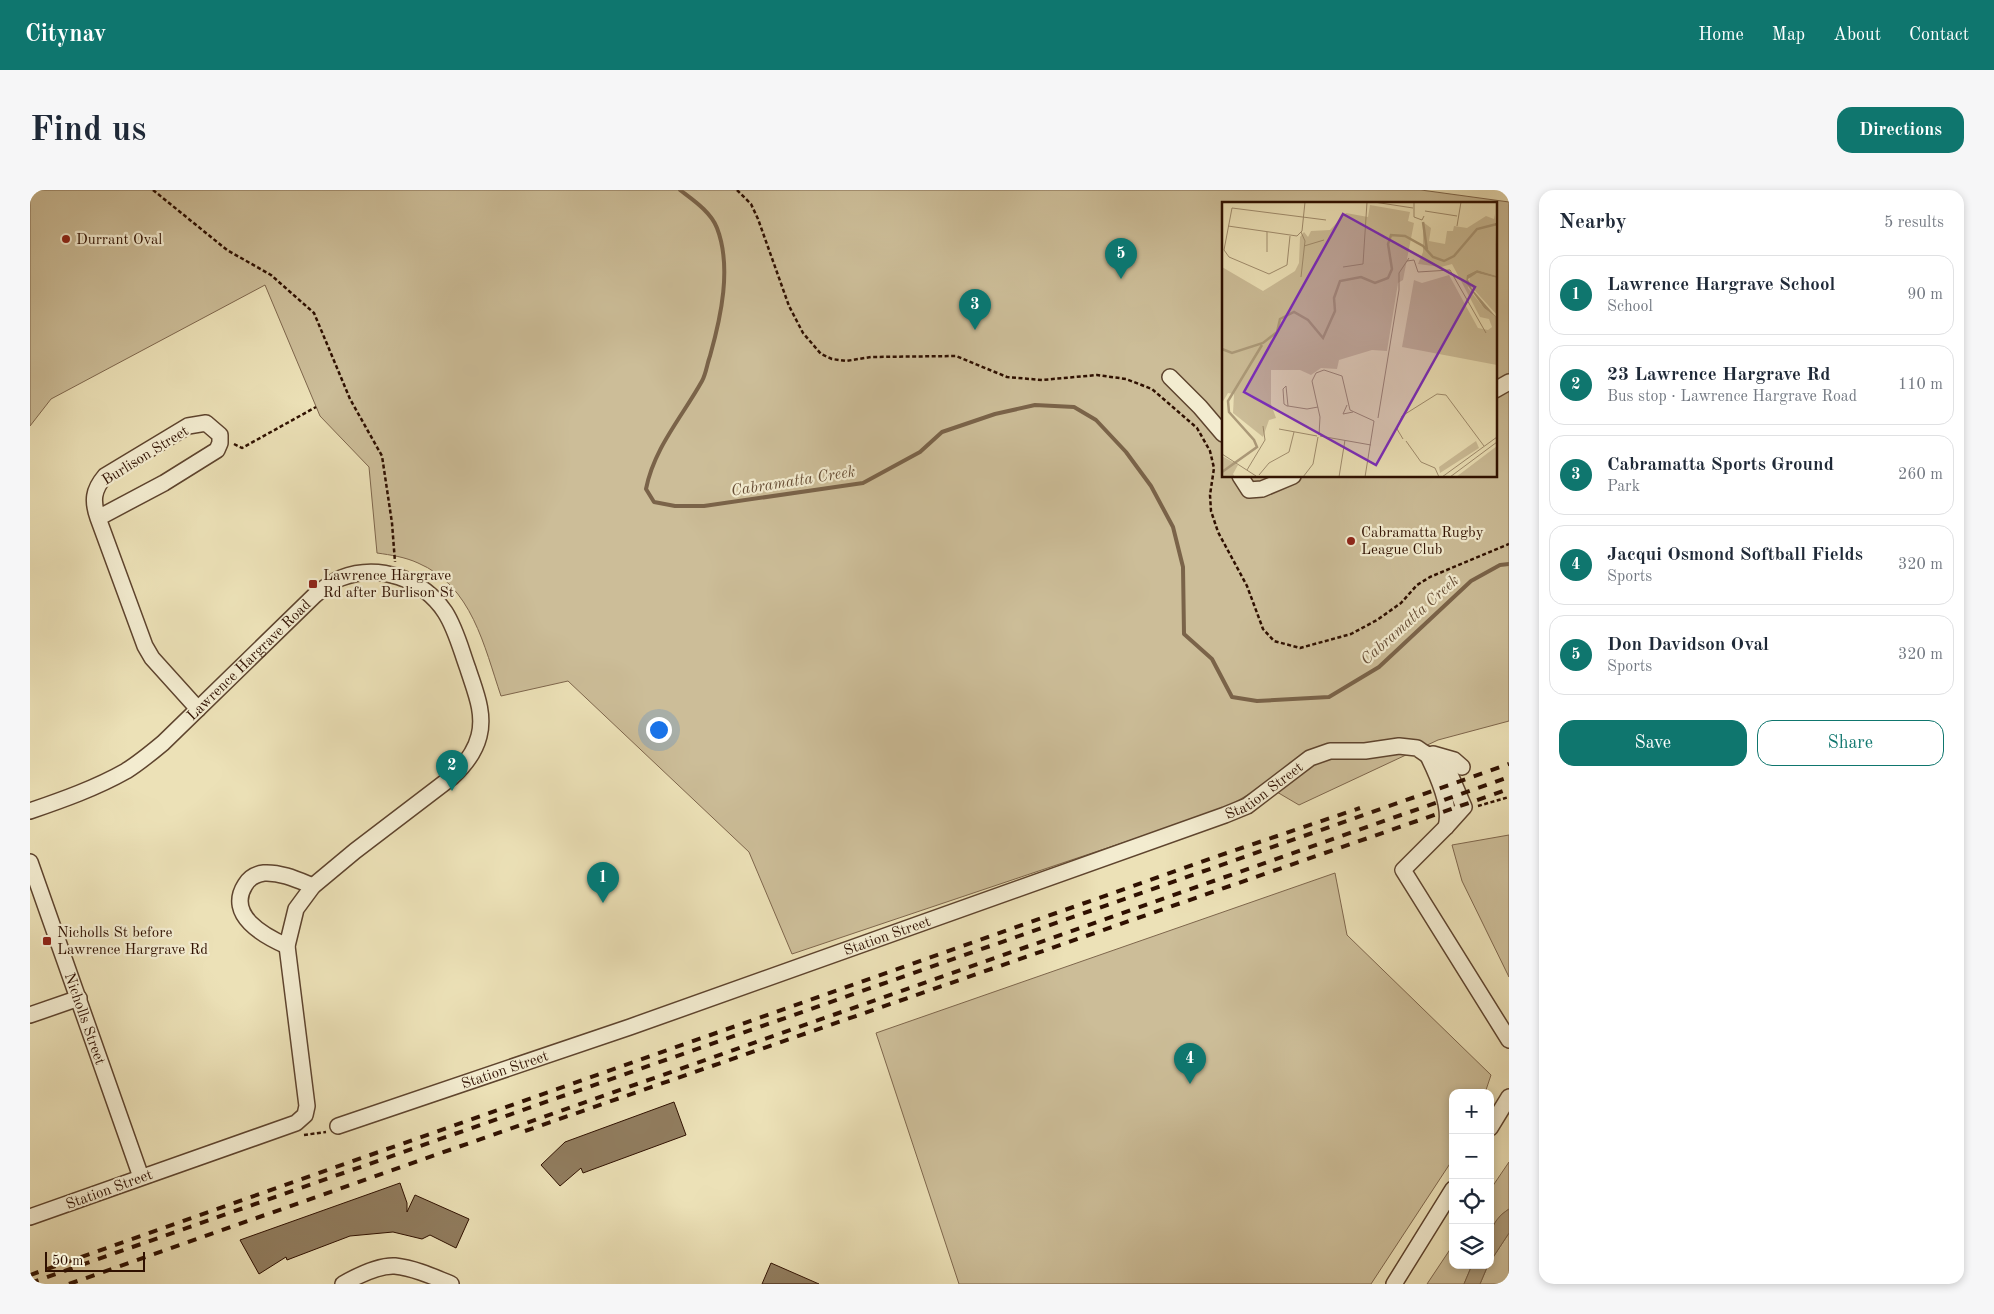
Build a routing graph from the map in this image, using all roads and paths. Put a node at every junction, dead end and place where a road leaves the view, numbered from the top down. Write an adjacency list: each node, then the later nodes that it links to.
1 (153, 190): 13 (path)
2 (736, 190): 12 (path)
3 (1170, 377): 7 (street)
4 (1509, 382): 5 (street)
5 (1496, 389)
6 (316, 407): 8 (path)
7 (1222, 433)
8 (220, 435): 11 (street, Burlison Street); 11 (street, Burlison Street)
9 (1241, 478): 10 (street)
10 (1288, 478)
11 (98, 518): 14 (street, Burlison Street)
12 (1509, 544)
13 (390, 574): 14 (street, Lawrence Hargrave Road); 22 (street, Lawrence Hargrave Road)
14 (198, 709): 19 (street, Lawrence Hargrave Road)
15 (1426, 753): 16 (street, Station Street); 18 (street); 20 (street); 30 (street, Station Street)
16 (1462, 767)
17 (1509, 797): 18 (path)
18 (1464, 807): 20 (street)
19 (30, 811)
20 (1446, 827): 26 (street)
21 (30, 862): 24 (street, Nicholls Street)
22 (313, 886): 23 (street, Lawrence Hargrave Road); 23 (street)
23 (287, 946): 28 (street, Lawrence Hargrave Road)
24 (78, 998): 25 (street); 31 (street, Nicholls Street)
25 (30, 1015)
26 (1509, 1040)
27 (1509, 1097): 29 (street)
28 (300, 1120): 31 (street, Station Street)
29 (1494, 1121)
30 (338, 1126)
31 (141, 1177): 33 (street, Station Street)
32 (1449, 1195): 36 (street)
33 (30, 1217)
34 (343, 1284): 35 (street)
35 (451, 1284)
36 (1394, 1284)

